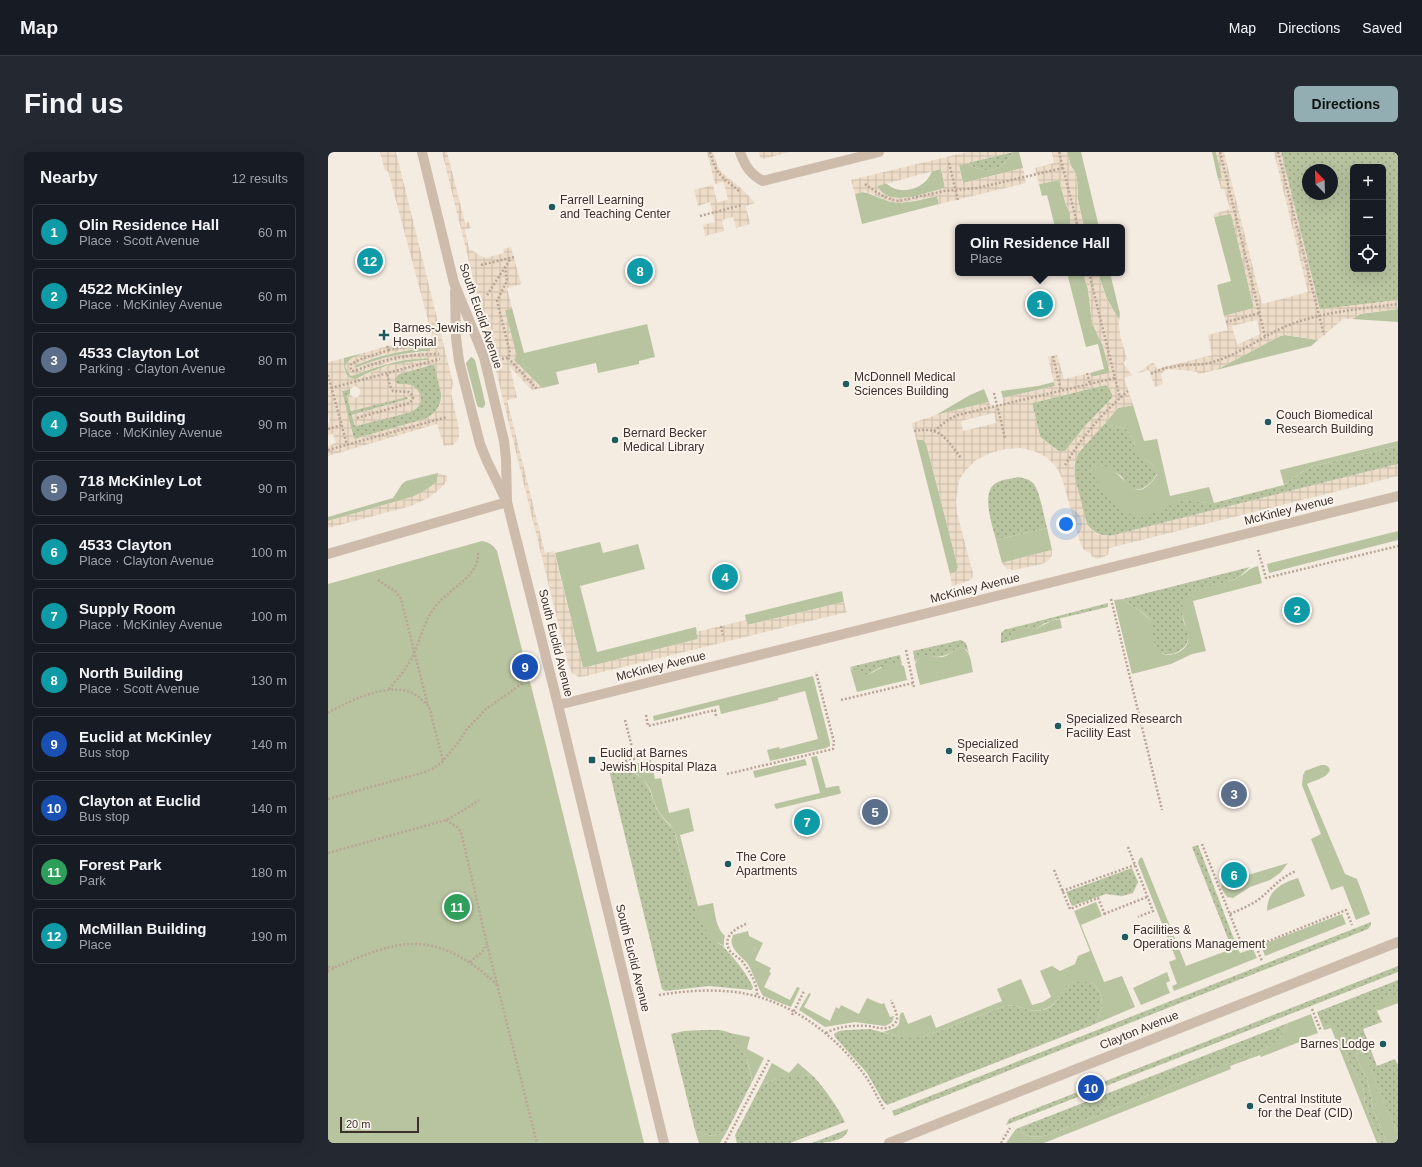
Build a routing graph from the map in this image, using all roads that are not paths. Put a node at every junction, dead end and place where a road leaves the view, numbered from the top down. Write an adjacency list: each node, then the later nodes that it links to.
1 (422, 152): 4 (street, South Euclid Avenue)
2 (740, 152): 3 (street)
3 (879, 152)
4 (454, 283): 6 (street, South Euclid Avenue); 6 (street)
5 (1398, 496): 8 (street, McKinley Avenue)
6 (507, 502): 7 (street); 8 (street, South Euclid Avenue)
7 (328, 554)
8 (558, 705): 10 (street, South Euclid Avenue)
9 (1398, 942): 11 (street, Clayton Avenue)
10 (664, 1143)
11 (889, 1143)

